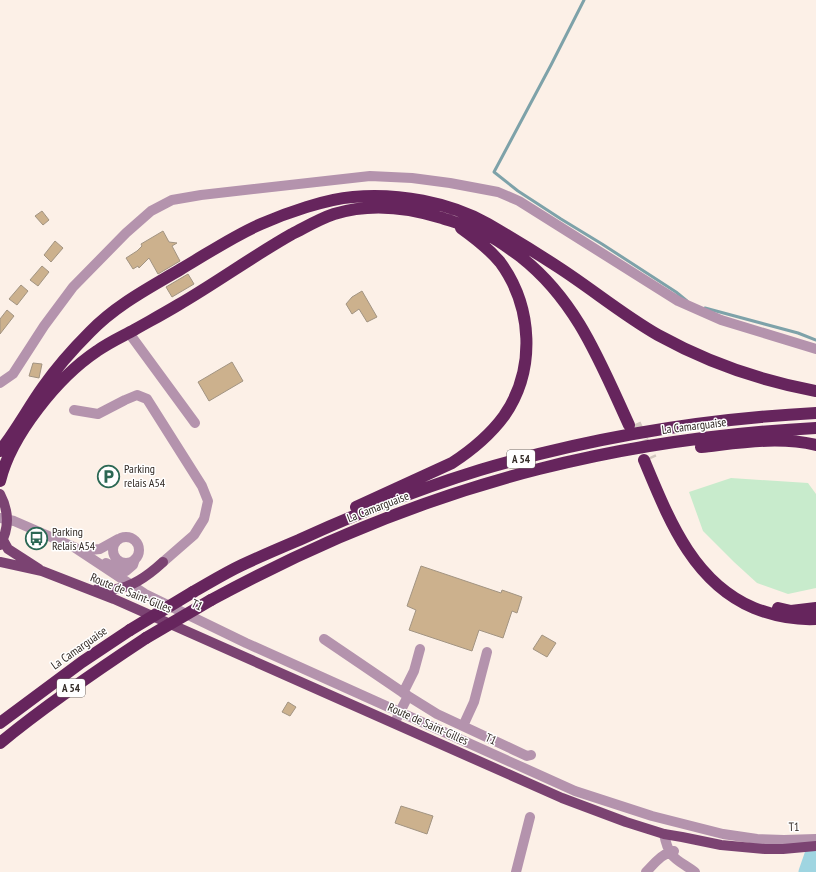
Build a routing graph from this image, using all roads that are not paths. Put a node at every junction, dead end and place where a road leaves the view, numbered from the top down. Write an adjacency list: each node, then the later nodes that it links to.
1 (452, 221): 2 (highway); 3 (highway); 24 (highway)
2 (514, 241): 6 (highway); 13 (highway)
3 (129, 333): 9 (street); 14 (highway)
4 (816, 350): 5 (street)
5 (0, 382)
6 (816, 391)
7 (74, 410): 23 (street)
8 (816, 413): 24 (highway, La Camarguaise / A 54)
9 (195, 423)
10 (816, 428): 11 (highway, La Camarguaise / A 54)
11 (664, 444): 12 (highway); 39 (highway, La Camarguaise / A 54, bridge)
12 (816, 445)
13 (0, 451)
14 (0, 481)
15 (0, 494): 16 (main road)
16 (3, 516): 18 (main road); 19 (street, T1 / T1); 20 (street, T1 / T1)
17 (118, 539): 20 (street); 21 (street); 21 (street)
18 (2, 542): 26 (main road, Route de Saint-Gilles)
19 (74, 547): 25 (street); 27 (street, T1 / T1)
20 (90, 550): 25 (street, T1 / T1)
21 (135, 559): 25 (street)
22 (0, 562): 26 (main road, Route de Saint-Gilles)
23 (163, 562): 27 (main road)
24 (242, 565): 36 (highway, La Camarguaise / A 54, bridge)
25 (118, 569): 27 (street, T1 / T1)
26 (42, 571): 28 (main road, Route de Saint-Gilles)
27 (129, 585): 28 (main road); 35 (street, T1 / T1)
28 (90, 589): 37 (main road, Route de Saint-Gilles)
29 (816, 608): 30 (highway)
30 (816, 619)
31 (324, 639): 34 (street)
32 (420, 649): 34 (street)
33 (488, 652): 38 (street)
34 (406, 694): 35 (street); 38 (street)
35 (400, 712): 37 (street); 45 (street, T1 / T1)
36 (0, 723)
37 (394, 723): 42 (main road, Route de Saint-Gilles)
38 (463, 726): 40 (street)
39 (0, 743)
40 (531, 755)
41 (530, 817): 48 (street)
42 (664, 834): 43 (main road, Route de Saint-Gilles); 47 (street)
43 (682, 838): 45 (main road, Route de Saint-Gilles); 47 (street)
44 (816, 839): 45 (street, T1 / T1)
45 (803, 844): 46 (main road, Route de Saint-Gilles)
46 (816, 846)
47 (674, 855): 49 (street); 50 (street)
48 (516, 872)
49 (646, 872)
50 (695, 872)

